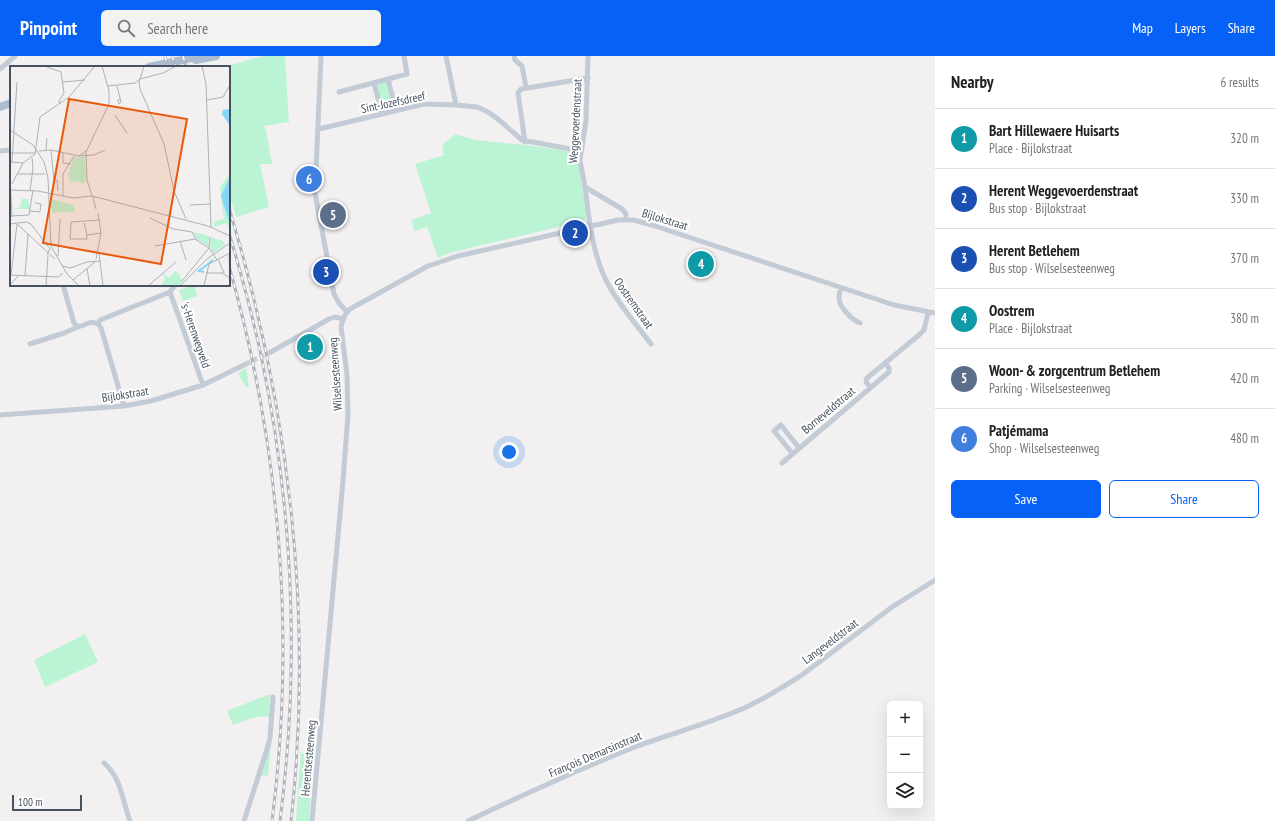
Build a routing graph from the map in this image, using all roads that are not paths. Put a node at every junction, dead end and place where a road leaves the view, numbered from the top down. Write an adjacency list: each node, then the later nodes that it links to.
1 (15, 56): 11 (street)
2 (201, 56): 9 (main road)
3 (216, 56): 10 (main road)
4 (321, 56): 24 (street)
5 (404, 56): 13 (street)
6 (446, 56): 20 (street)
7 (514, 56): 15 (street)
8 (588, 56): 12 (street, Weggevoerdenstraat)
9 (154, 66)
10 (171, 66)
11 (0, 69)
12 (588, 78): 15 (street); 28 (street, Weggevoerdenstraat)
13 (388, 79): 14 (street); 22 (street)
14 (374, 83): 16 (street); 23 (street)
15 (526, 87): 25 (street)
16 (339, 92)
17 (10, 99): 18 (main road)
18 (0, 103)
19 (10, 103): 21 (main road)
20 (456, 105): 22 (street, Sint-Jozefsdreef); 25 (street, Sint-Jozefsdreef)
21 (0, 107)
22 (396, 110): 23 (street, Sint-Jozefsdreef)
23 (382, 114): 24 (street, Sint-Jozefsdreef)
24 (318, 129): 36 (street)
25 (526, 142): 28 (street, Sint-Jozefsdreef)
26 (10, 150): 27 (street)
27 (0, 151)
28 (581, 151): 29 (street, Weggevoerdenstraat)
29 (585, 187): 30 (street); 31 (street, Weggevoerdenstraat)
30 (626, 220): 31 (street, Bijlokstraat); 34 (street, Bijlokstraat)
31 (590, 226): 36 (street, Bijlokstraat); 44 (street, Oostremstraat)
32 (63, 286): 42 (street)
33 (175, 286): 35 (street, 's-Herenwegveld)
34 (841, 288): 37 (street, Bijlokstraat); 40 (street)
35 (170, 292): 41 (street, 's-Herenwegveld); 48 (street, 's-Herenwegveld)
36 (348, 312): 39 (street)
37 (928, 313): 38 (street, Bijlokstraat); 46 (street, Borneveldstraat)
38 (935, 314)
39 (343, 319): 45 (street); 57 (street, Wilselsesteenweg)
40 (860, 323)
41 (98, 324): 42 (street, 's-Herenwegveld); 50 (street)
42 (78, 327): 43 (street, 's-Herenwegveld)
43 (30, 344)
44 (650, 344)
45 (270, 352)
46 (885, 363): 49 (street, Borneveldstraat); 49 (street, Borneveldstraat)
47 (246, 364): 48 (street, Bijlokstraat)
48 (203, 385): 50 (street, Bijlokstraat)
49 (870, 387): 52 (street, Borneveldstraat)
50 (124, 406): 51 (street, Bijlokstraat)
51 (0, 415)
52 (799, 448): 53 (street, Borneveldstraat); 53 (street, Borneveldstraat)
53 (792, 453): 54 (street, Borneveldstraat)
54 (782, 462)
55 (935, 580): 58 (street, Langeveldstraat)
56 (273, 697): 61 (street)
57 (324, 698): 62 (street, Herentsesteenweg)
58 (734, 712): 63 (street, François Demarsinstraat)
59 (104, 763): 60 (street)
60 (130, 821)
61 (244, 821)
62 (312, 821)
63 (468, 821)

